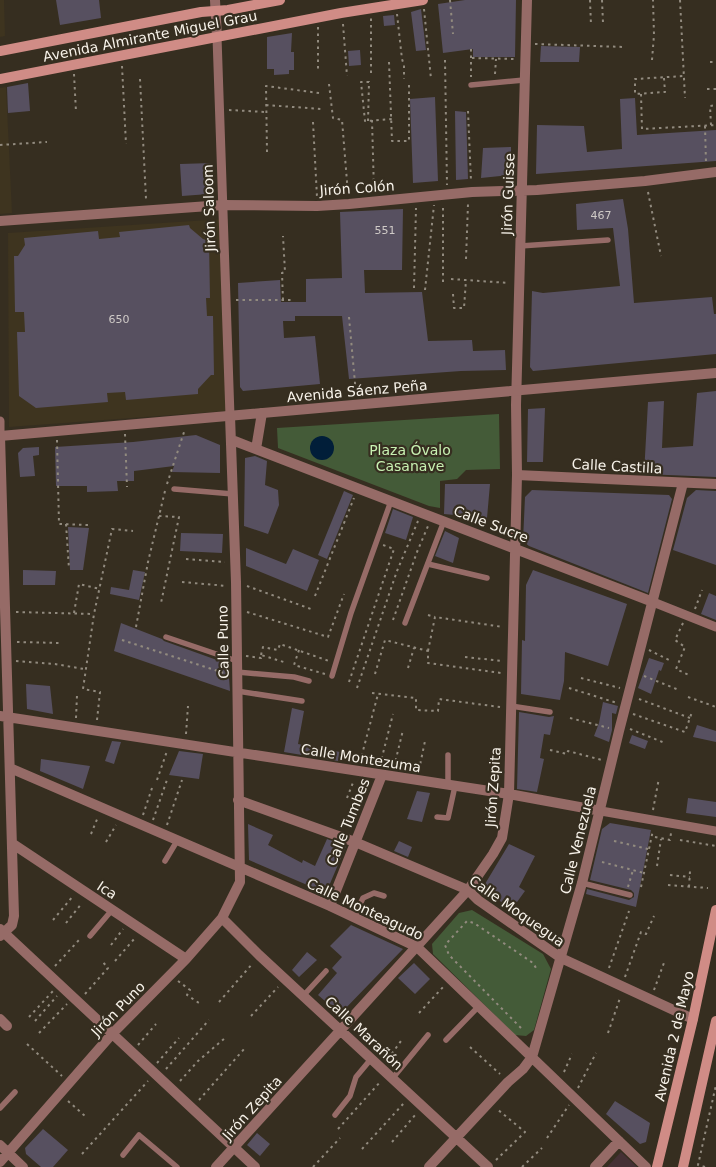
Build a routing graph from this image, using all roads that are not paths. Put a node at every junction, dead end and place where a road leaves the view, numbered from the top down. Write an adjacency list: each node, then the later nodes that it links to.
1 (215, 0): 5 (street, Jirón Saloom)
2 (280, 0): 5 (main road, Avenida Almirante Miguel Grau)
3 (422, 0): 6 (main road, Avenida Almirante Miguel Grau)
4 (527, 0): 9 (street, Jirón Guisse)
5 (215, 11): 6 (street, Jirón Saloom); 7 (main road, Avenida Almirante Miguel Grau)
6 (217, 37): 8 (main road, Avenida Almirante Miguel Grau); 13 (street, Jirón Saloom)
7 (0, 51)
8 (0, 79)
9 (524, 80): 10 (lane); 12 (street, Jirón Guisse)
10 (471, 85)
11 (711, 173): 12 (street, Jirón Colón)
12 (523, 190): 13 (street, Jirón Colón); 16 (street, Jirón Guisse)
13 (223, 205): 14 (street, Jirón Colón); 20 (street, Jirón Saloom)
14 (0, 221)
15 (608, 240): 16 (lane)
16 (520, 246): 18 (street, Jirón Guisse)
17 (716, 373): 18 (street, Avenida Sáenz Peña)
18 (516, 390): 19 (street, Avenida Sáenz Peña); 25 (street, Jirón Zepita)
19 (262, 413): 20 (street, Avenida Sáenz Peña); 24 (street)
20 (230, 416): 22 (street, Avenida Sáenz Peña); 23 (street, Calle Puno)
21 (0, 421): 22 (street)
22 (0, 436): 47 (street)
23 (232, 440): 24 (street, Calle Sucre); 29 (street, Calle Puno)
24 (256, 449): 30 (street, Calle Sucre)
25 (516, 475): 26 (street, Calle Castilla); 32 (street, Jirón Zepita)
26 (683, 483): 27 (street, Calle Castilla); 35 (street, Calle Venezuela)
27 (716, 484)
28 (174, 489): 29 (lane)
29 (233, 494): 39 (street, Calle Puno)
30 (391, 500): 31 (street, Calle Sucre); 41 (lane)
31 (444, 521): 32 (street, Calle Sucre); 33 (lane)
32 (515, 548): 35 (street, Calle Sucre); 45 (street, Jirón Zepita)
33 (428, 564): 34 (lane); 36 (lane)
34 (487, 578)
35 (653, 602): 37 (street, Calle Sucre); 55 (street, Calle Venezuela)
36 (405, 623)
37 (716, 627)
38 (166, 638): 39 (lane)
39 (237, 658): 40 (street, Calle Puno)
40 (237, 675): 42 (lane); 43 (street, Calle Puno)
41 (332, 676)
42 (309, 681)
43 (238, 691): 44 (lane); 48 (street, Calle Puno)
44 (302, 701)
45 (511, 707): 46 (lane); 53 (street, Jirón Zepita)
46 (550, 712)
47 (3, 719): 48 (street, Calle Montezuma); 50 (street)
48 (237, 752): 51 (street, Calle Montezuma); 54 (street, Calle Puno)
49 (448, 754): 52 (lane)
50 (10, 768): 58 (street, Calle Monteagudo); 60 (street)
51 (384, 775): 52 (street, Calle Montezuma); 59 (street, Calle Tumbes)
52 (451, 786): 53 (street, Calle Montezuma); 56 (lane)
53 (509, 794): 55 (street, Calle Montezuma); 64 (street, Jirón Zepita)
54 (238, 800): 59 (street, Calle Moquegua); 62 (street, Calle Puno)
55 (600, 811): 57 (street, Calle Montezuma); 63 (street, Calle Venezuela)
56 (437, 817)
57 (716, 831)
58 (177, 841): 61 (lane); 62 (street, Calle Monteagudo)
59 (355, 842): 64 (street, Calle Moquegua); 67 (street, Calle Tumbes)
60 (13, 844): 68 (street, Ica); 72 (street)
61 (165, 861)
62 (240, 868): 67 (street, Calle Monteagudo); 71 (street, Jirón Puno)
63 (582, 883): 65 (lane); 76 (street, Calle Venezuela)
64 (468, 890): 75 (street, Jirón Zepita); 76 (street, Calle Moquegua)
65 (628, 894)
66 (384, 896): 70 (lane)
67 (330, 906): 70 (street, Calle Monteagudo)
68 (112, 910): 74 (lane); 77 (street, Ica)
69 (716, 912): 73 (main road, Avenida 2 de Mayo)
70 (354, 917): 75 (street, Calle Monteagudo)
71 (222, 918): 77 (street, Jirón Puno); 79 (street, Calle Marañón)
72 (1, 933): 84 (street)
73 (714, 933): 81 (main road, Avenida 2 de Mayo)
74 (90, 936)
75 (418, 947): 80 (street, Calle Monteagudo); 83 (street, Jirón Zepita)
76 (561, 958): 81 (street, Calle Moquegua); 87 (street, Calle Venezuela)
77 (186, 959): 84 (street, Jirón Puno)
78 (326, 971): 79 (lane)
79 (303, 996): 83 (street, Calle Marañón)
80 (479, 1006): 86 (lane); 87 (street, Calle Monteagudo)
81 (693, 1019): 108 (main road, Avenida 2 de Mayo)
82 (716, 1021): 109 (main road)
83 (341, 1031): 88 (street, Calle Marañón); 96 (street, Jirón Zepita)
84 (112, 1034): 96 (street); 97 (street, Jirón Puno)
85 (428, 1035): 89 (lane)
86 (446, 1040)
87 (532, 1057): 93 (street, Calle Venezuela); 94 (street, Calle Monteagudo)
88 (371, 1059): 89 (street, Calle Marañón); 92 (lane)
89 (387, 1074): 93 (street, Calle Marañón)
90 (15, 1092): 91 (lane)
91 (0, 1108)
92 (334, 1114)
93 (456, 1137): 100 (street, Calle Marañón); 105 (street, Calle Venezuela)
94 (619, 1141): 106 (street); 107 (street, Calle Monteagudo)
95 (0, 1146): 97 (street)
96 (235, 1147): 103 (street, Jirón Zepita); 104 (street)
97 (8, 1153): 99 (street, Jirón Puno); 101 (street)
98 (123, 1155): 102 (lane)
99 (0, 1162)
100 (492, 1164)
101 (23, 1167)
102 (177, 1167)
103 (216, 1167)
104 (255, 1167)
105 (428, 1167)
106 (594, 1167)
107 (646, 1167)
108 (657, 1167)
109 (683, 1167)

